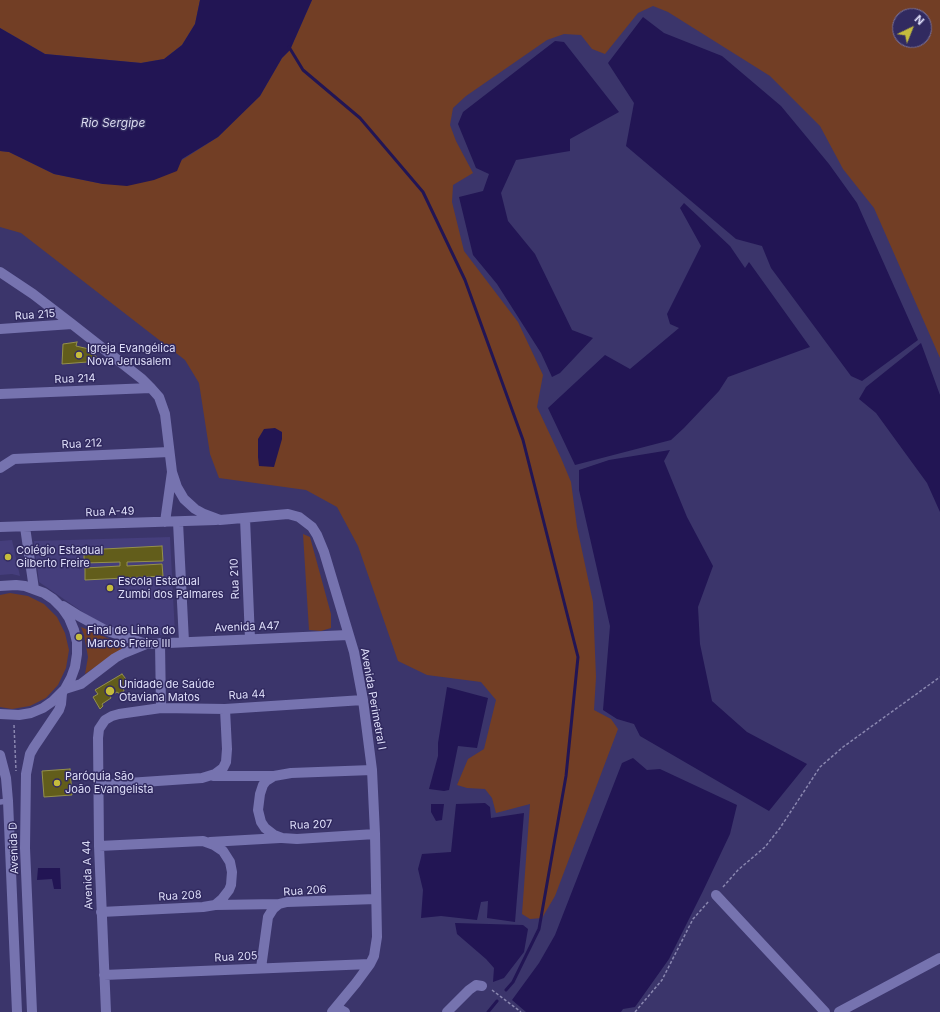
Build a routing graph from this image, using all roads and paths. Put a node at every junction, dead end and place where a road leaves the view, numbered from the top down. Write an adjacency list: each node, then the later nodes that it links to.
1 (0, 272): 2 (street, Avenida Perimetral I)
2 (72, 324): 3 (street, Rua 215); 4 (street, Avenida Perimetral I)
3 (0, 329)
4 (152, 388): 5 (street, Rua 214); 6 (street, Avenida Perimetral I)
5 (0, 394)
6 (169, 452): 7 (street, Rua 212); 10 (street, Avenida Perimetral I)
7 (14, 459): 8 (street, Rua 212); 9 (street)
8 (0, 460)
9 (0, 468)
10 (172, 472): 12 (street, Avenida Perimetral I); 13 (street, Avenida Perimetral I)
11 (245, 518): 12 (street, Avenida Perimetral I); 20 (street, Avenida Perimetral I); 21 (street, Rua 210)
12 (220, 520): 14 (street, Rua A-49)
13 (165, 522): 14 (street, Rua A-49); 15 (street, Rua A-49)
14 (178, 522): 22 (street)
15 (25, 527): 16 (street, Rua A-49); 18 (street)
16 (0, 528)
17 (0, 586): 18 (street, Avenida A47)
18 (34, 589): 19 (street, Avenida A47)
19 (53, 599): 24 (street, Avenida A47); 26 (street)
20 (348, 635): 21 (street, Avenida A47); 27 (street, Avenida Perimetral I)
21 (250, 639): 22 (street, Avenida A47)
22 (184, 642): 23 (street, Avenida A47)
23 (160, 643): 24 (street, Avenida A47); 28 (street)
24 (146, 644): 26 (street, Avenida A47)
25 (940, 677): 42 (path)
26 (63, 691): 30 (street); 54 (street, Avenida D)
27 (363, 700): 29 (street, Rua 44); 33 (street, Avenida Perimetral I)
28 (161, 708): 29 (street, Rua 44); 31 (street, Rua 44)
29 (225, 709): 34 (street)
30 (0, 714)
31 (98, 738): 36 (street, Avenida A 44)
32 (0, 755): 37 (street, Avenida D)
33 (372, 770): 35 (street); 38 (street, Avenida Perimetral I)
34 (211, 776): 35 (street); 36 (street)
35 (274, 776): 39 (street, Rua 207)
36 (98, 785): 41 (street, Avenida A 44)
37 (4, 801): 53 (street, Avenida D)
38 (375, 834): 39 (street, Rua 207); 43 (street, Avenida Perimetral I)
39 (282, 838): 40 (street)
40 (208, 842): 41 (street, Rua 208); 45 (street, Rua 208)
41 (99, 846): 46 (street, Avenida A 44)
42 (716, 895): 58 (path); 59 (street)
43 (376, 899): 44 (street, Rua 206); 48 (street, Avenida Perimetral I)
44 (279, 904): 45 (street); 49 (street, Rua 206)
45 (215, 905): 46 (street, Rua 208)
46 (101, 912): 50 (street, Avenida A 44)
47 (940, 958): 60 (street)
48 (370, 964): 49 (street, Rua 205); 52 (street, Avenida Perimetral I)
49 (261, 968): 50 (street, Rua 205)
50 (104, 975): 55 (street, Avenida A 44)
51 (482, 986): 56 (street); 57 (path)
52 (338, 1010)
53 (17, 1012)
54 (32, 1012)
55 (106, 1012)
56 (447, 1012)
57 (521, 1012)
58 (635, 1012)
59 (825, 1012)
60 (839, 1012)

